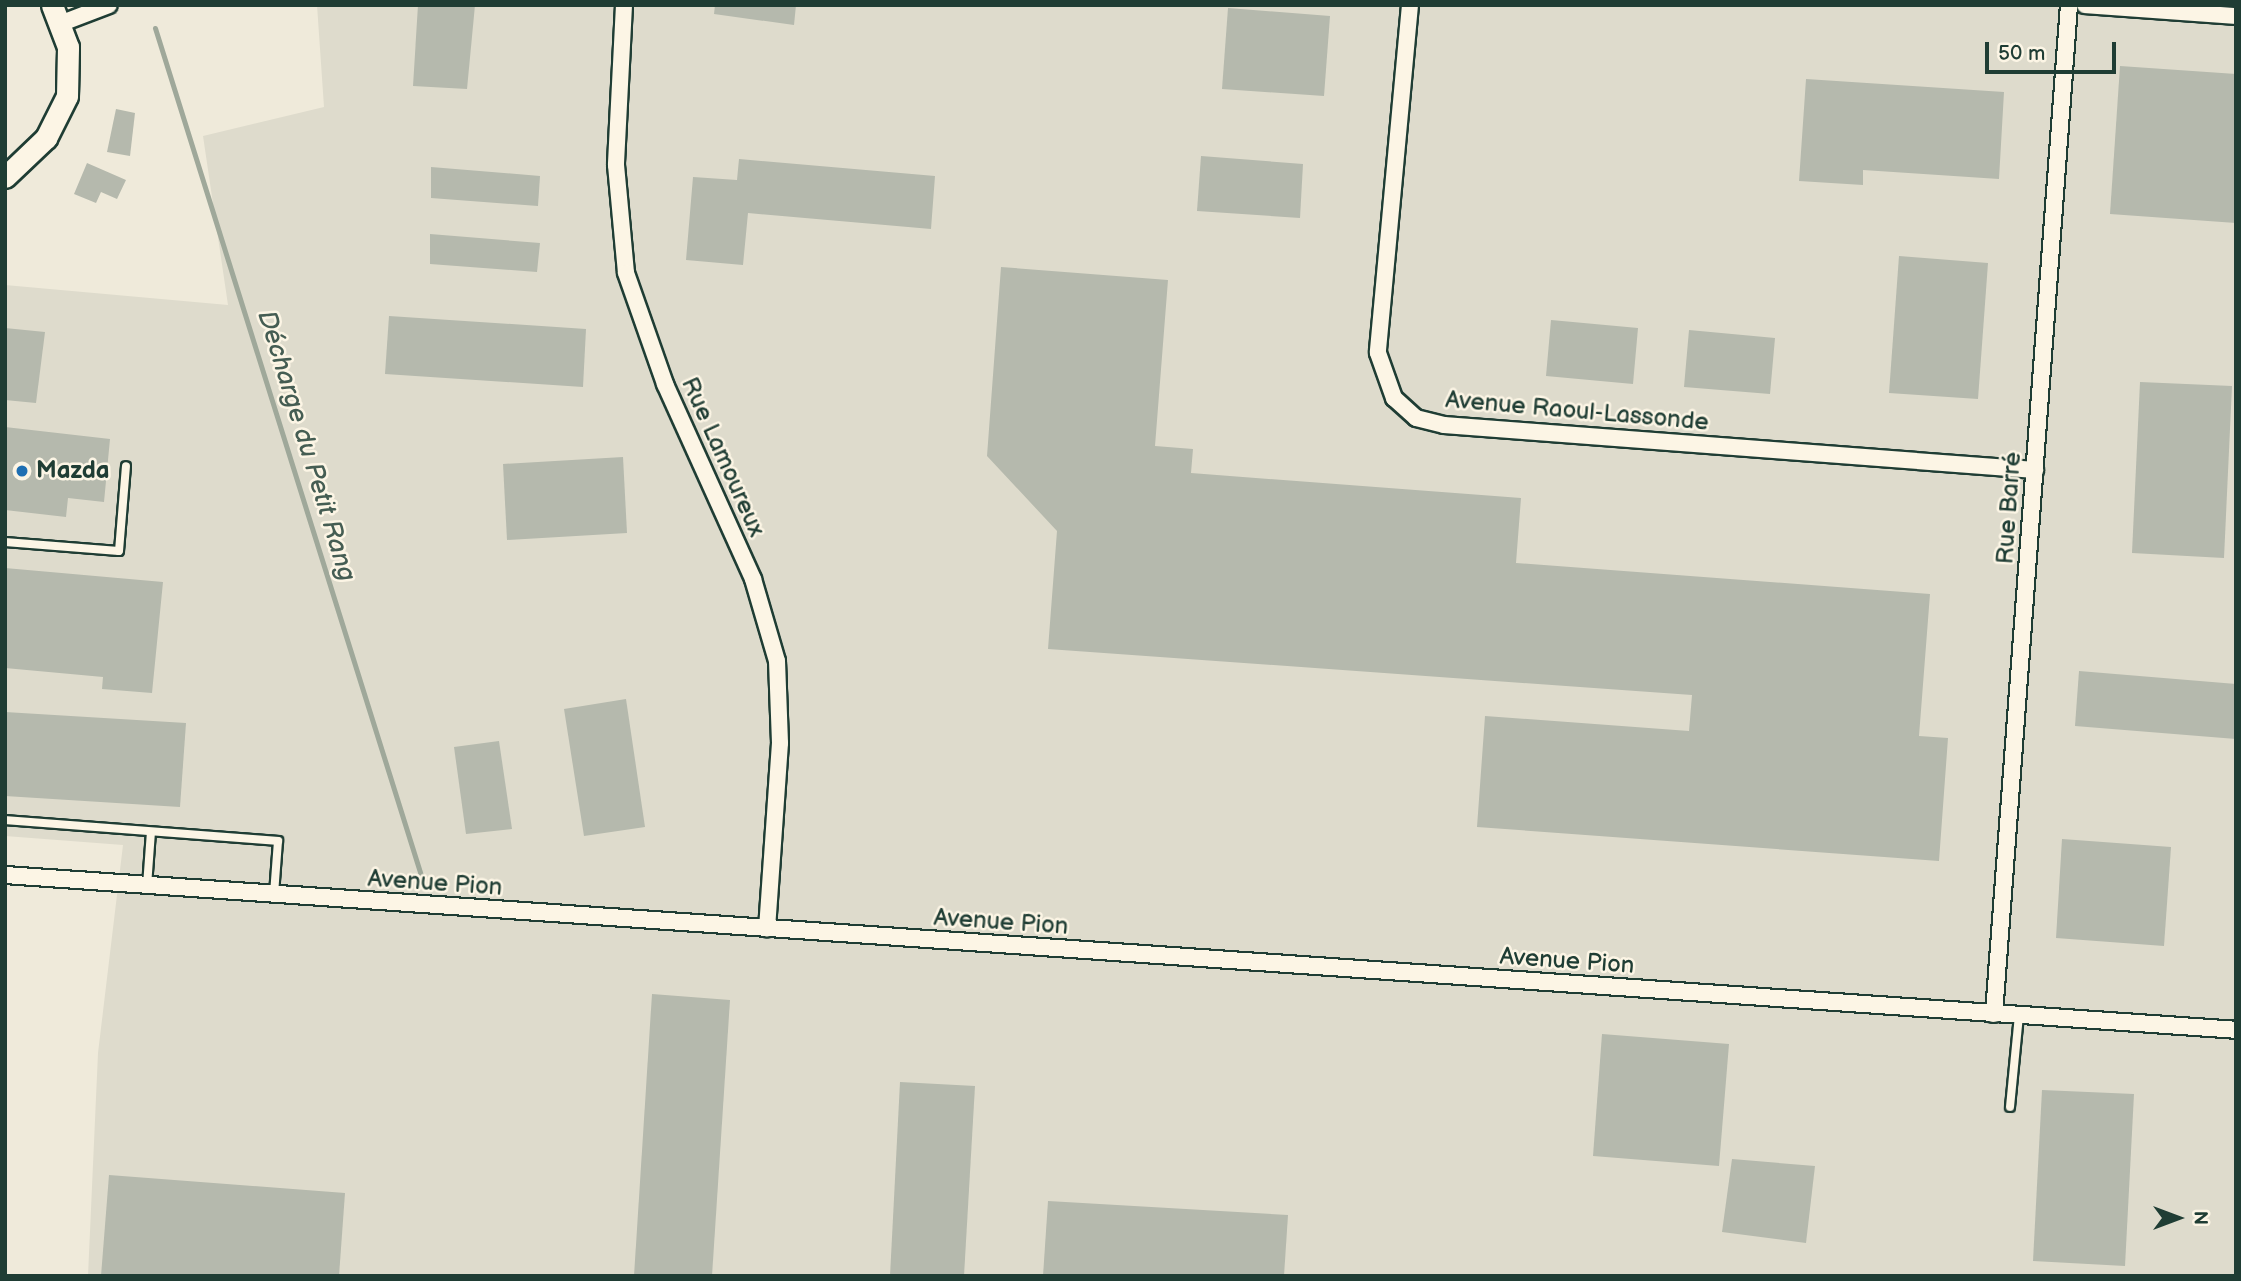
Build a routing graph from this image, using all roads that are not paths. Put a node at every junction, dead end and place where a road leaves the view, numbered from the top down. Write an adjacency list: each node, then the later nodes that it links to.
1 (109, 5): 6 (street)
2 (624, 5): 17 (street, Rue Lamoureux)
3 (1410, 5): 10 (street, Avenue Raoul-Lassonde)
4 (2069, 5): 10 (street, Rue Barré)
5 (2085, 5): 7 (street)
6 (57, 14): 8 (street)
7 (2236, 16)
8 (5, 177)
9 (126, 466): 11 (lane)
10 (2035, 470): 18 (street, Rue Barré)
11 (5, 542)
12 (5, 820): 13 (lane)
13 (151, 832): 15 (lane); 16 (lane)
14 (5, 875): 15 (street, Avenue Pion)
15 (147, 886): 16 (street, Avenue Pion)
16 (274, 895): 17 (street, Avenue Pion)
17 (767, 929): 18 (street, Avenue Pion)
18 (1994, 1014): 19 (street, Avenue Pion)
19 (2020, 1015): 20 (street, Avenue Pion); 21 (lane)
20 (2236, 1030)
21 (2010, 1107)

